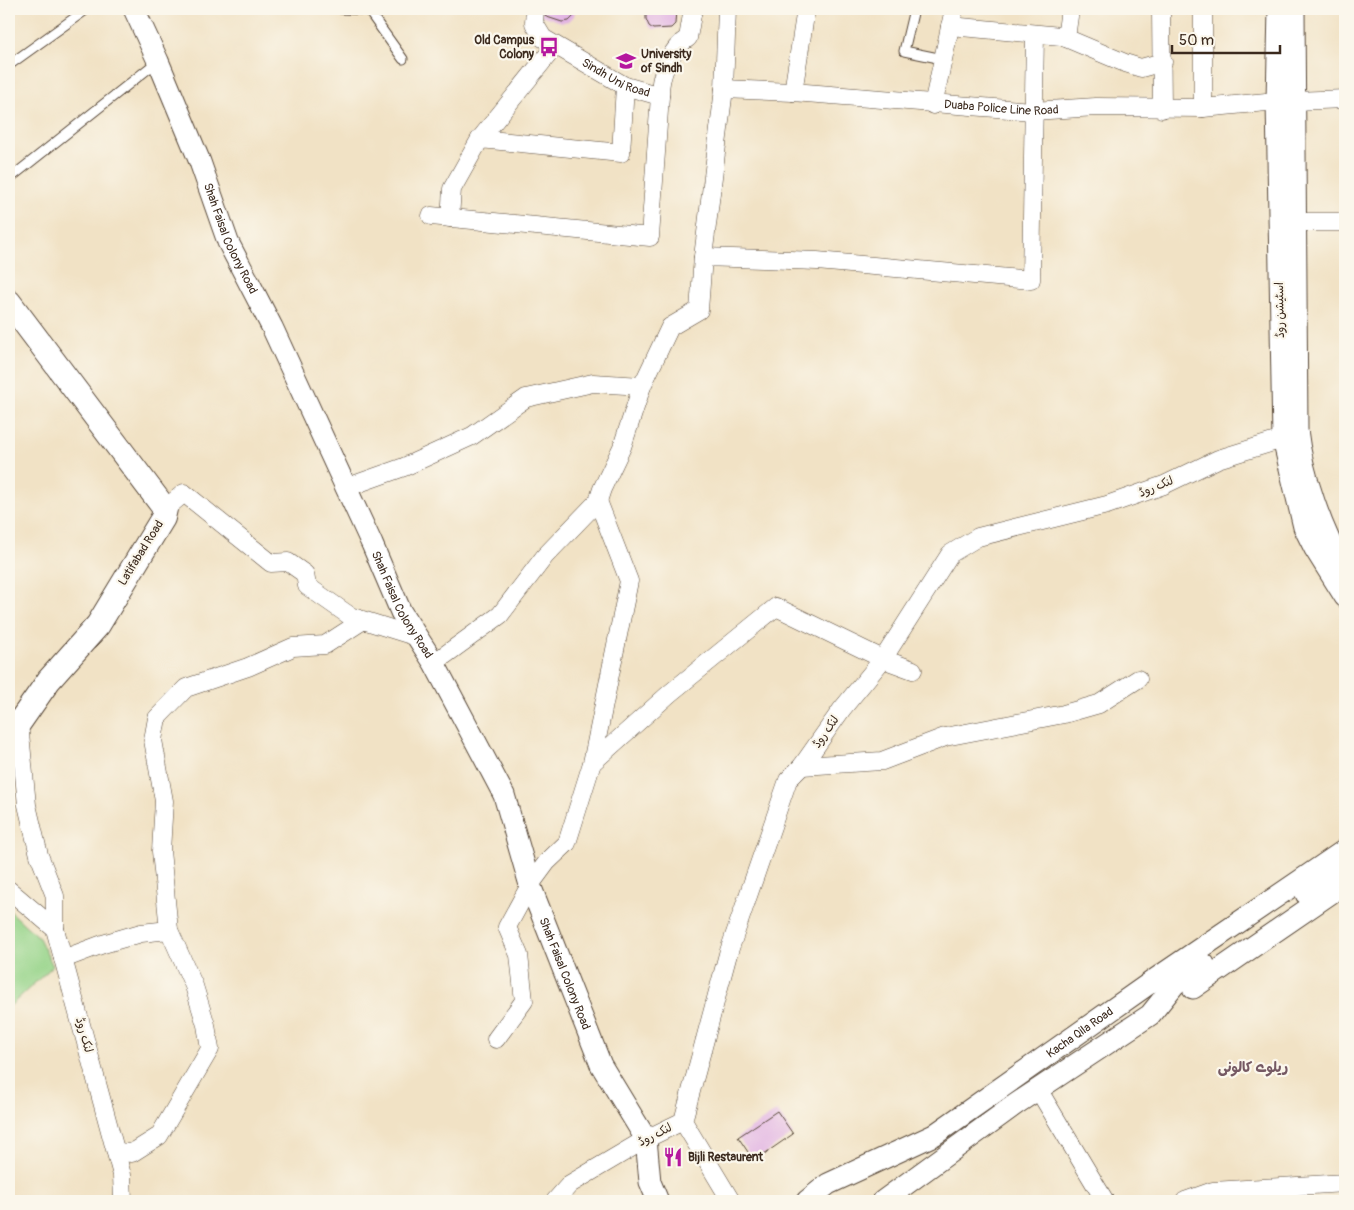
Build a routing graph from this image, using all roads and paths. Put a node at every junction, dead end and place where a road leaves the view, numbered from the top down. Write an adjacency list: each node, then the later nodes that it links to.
1 (87, 9): 22 (lane)
2 (134, 9): 20 (street, Shah Faisal Colony Road)
3 (341, 9): 18 (lane)
4 (536, 9): 17 (street, Sindh Uni Road)
5 (693, 9): 26 (street, Sindh Uni Road)
6 (727, 9): 24 (street)
7 (806, 9): 25 (street)
8 (914, 9): 19 (lane)
9 (1070, 9): 16 (street)
10 (1161, 9): 21 (street)
11 (1203, 9): 30 (street)
12 (1279, 9): 28 (street, اسٹیشن روڈ)
13 (1294, 9): 28 (street, اسٹیشن روڈ)
14 (952, 17): 15 (street); 19 (street)
15 (1036, 34): 16 (street); 32 (street)
16 (1066, 38): 21 (street)
17 (555, 46): 23 (street, Sindh Uni Road); 33 (street)
18 (403, 59)
19 (943, 59): 29 (street)
20 (158, 61): 34 (lane); 43 (street, Shah Faisal Colony Road)
21 (1163, 62): 31 (street)
22 (9, 65)
23 (625, 86): 26 (street, Sindh Uni Road); 33 (street)
24 (724, 89): 25 (street, Duaba Police Line Road); 39 (street)
25 (793, 92): 29 (street, Duaba Police Line Road)
26 (660, 96): 36 (street)
27 (1345, 100): 28 (street, Duaba Police Line Road)
28 (1286, 101): 30 (street, Duaba Police Line Road); 37 (street, اسٹیشن روڈ); 42 (street, اسٹیشن روڈ)
29 (933, 105): 32 (street, Duaba Police Line Road)
30 (1203, 108): 31 (street, Duaba Police Line Road)
31 (1162, 109): 32 (street, Duaba Police Line Road)
32 (1033, 111): 39 (street)
33 (480, 139): 36 (street)
34 (9, 178)
35 (431, 216): 36 (street)
36 (450, 218)
37 (1296, 222): 38 (street); 46 (street, اسٹیشن روڈ)
38 (1345, 222)
39 (703, 257): 41 (street)
40 (9, 302): 45 (main road, Latifabad Road)
41 (642, 386): 43 (street); 44 (street)
42 (1283, 439): 47 (street, اسٹیشن روڈ); 50 (street, لنک روڈ)
43 (345, 488): 49 (street, Shah Faisal Colony Road)
44 (598, 501): 51 (street); 55 (street)
45 (165, 509): 48 (street); 54 (main road, Latifabad Road)
46 (1345, 570)
47 (1345, 597)
48 (362, 621): 49 (street); 63 (street)
49 (414, 636): 51 (street, Shah Faisal Colony Road)
50 (883, 660): 52 (street); 55 (street); 56 (street, لنک روڈ)
51 (434, 663): 60 (street, Shah Faisal Colony Road)
52 (914, 670)
53 (1138, 678): 56 (street)
54 (14, 725): 62 (street, لنک روڈ)
55 (592, 763): 60 (street)
56 (802, 766): 70 (street, لنک روڈ)
57 (1345, 850): 66 (street, Kacha Qila Road)
58 (1345, 868): 65 (street)
59 (1345, 882): 67 (street)
60 (530, 884): 68 (street); 71 (street, Shah Faisal Colony Road)
61 (9, 890): 62 (street)
62 (55, 929): 64 (street, لنک روڈ)
63 (169, 930): 64 (street); 72 (street)
64 (63, 959): 72 (street, لنک روڈ)
65 (1183, 978): 66 (street); 67 (street)
66 (1130, 997): 78 (street, Kacha Qila Road)
67 (1150, 1015): 69 (street)
68 (496, 1039)
69 (1038, 1089): 79 (street); 80 (street)
70 (683, 1121): 71 (street, لنک روڈ); 77 (street)
71 (646, 1139): 75 (street, لنک روڈ); 76 (street, Shah Faisal Colony Road)
72 (116, 1152): 74 (street, لنک روڈ)
73 (1345, 1183): 81 (street)
74 (123, 1201)
75 (555, 1201)
76 (658, 1201)
77 (731, 1201)
78 (807, 1201)
79 (882, 1201)
80 (1105, 1201)
81 (1185, 1201)

